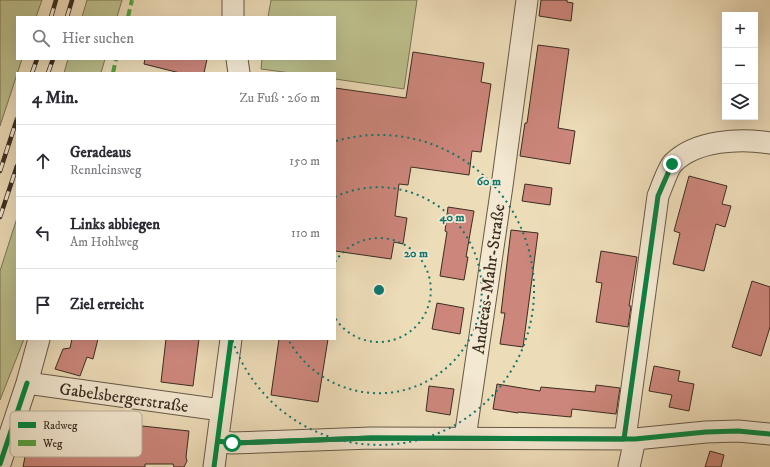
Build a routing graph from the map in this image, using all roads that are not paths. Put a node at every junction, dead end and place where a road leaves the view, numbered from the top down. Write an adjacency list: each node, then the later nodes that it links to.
1 (233, 0): 3 (street)
2 (527, 0): 14 (street, Andreas-Mahr-Straße)
3 (233, 16)
4 (237, 60): 5 (street)
5 (239, 72)
6 (770, 143): 15 (street)
7 (39, 340): 9 (street)
8 (230, 340): 10 (street)
9 (26, 383): 10 (street, Gabelsbergerstraße); 11 (street)
10 (221, 410): 16 (street)
11 (17, 411)
12 (10, 433): 17 (street)
13 (770, 434): 15 (street)
14 (465, 438): 15 (street); 16 (street)
15 (630, 439): 19 (street)
16 (218, 441): 18 (street)
17 (0, 464)
18 (214, 467)
19 (629, 467)

